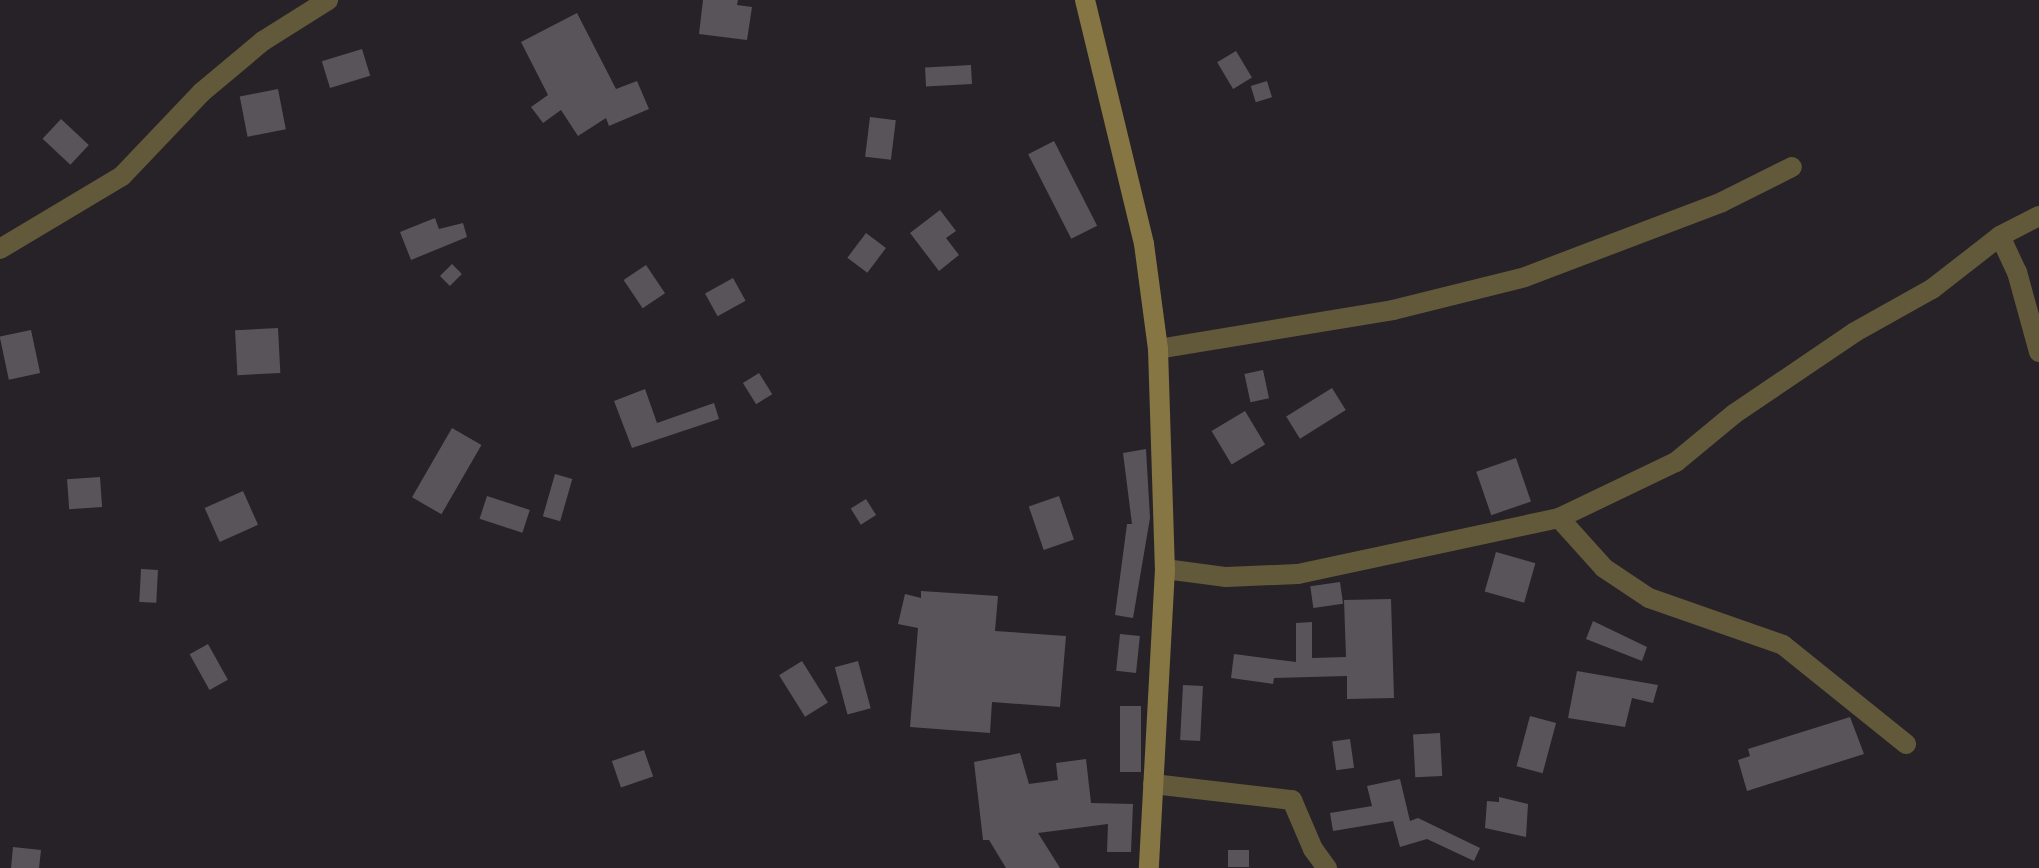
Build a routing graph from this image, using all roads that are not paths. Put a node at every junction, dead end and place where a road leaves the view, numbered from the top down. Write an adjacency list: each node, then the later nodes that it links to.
1 (328, 0): 6 (street)
2 (1085, 0): 7 (main road)
3 (1792, 167): 7 (street)
4 (2039, 216): 5 (street)
5 (2000, 236): 8 (street); 9 (street)
6 (0, 249)
7 (1158, 349): 10 (main road)
8 (2039, 352)
9 (1559, 518): 10 (street); 11 (street)
10 (1165, 569): 12 (main road)
11 (1906, 744)
12 (1153, 784): 13 (main road); 14 (street)
13 (1149, 868)
14 (1327, 868)

